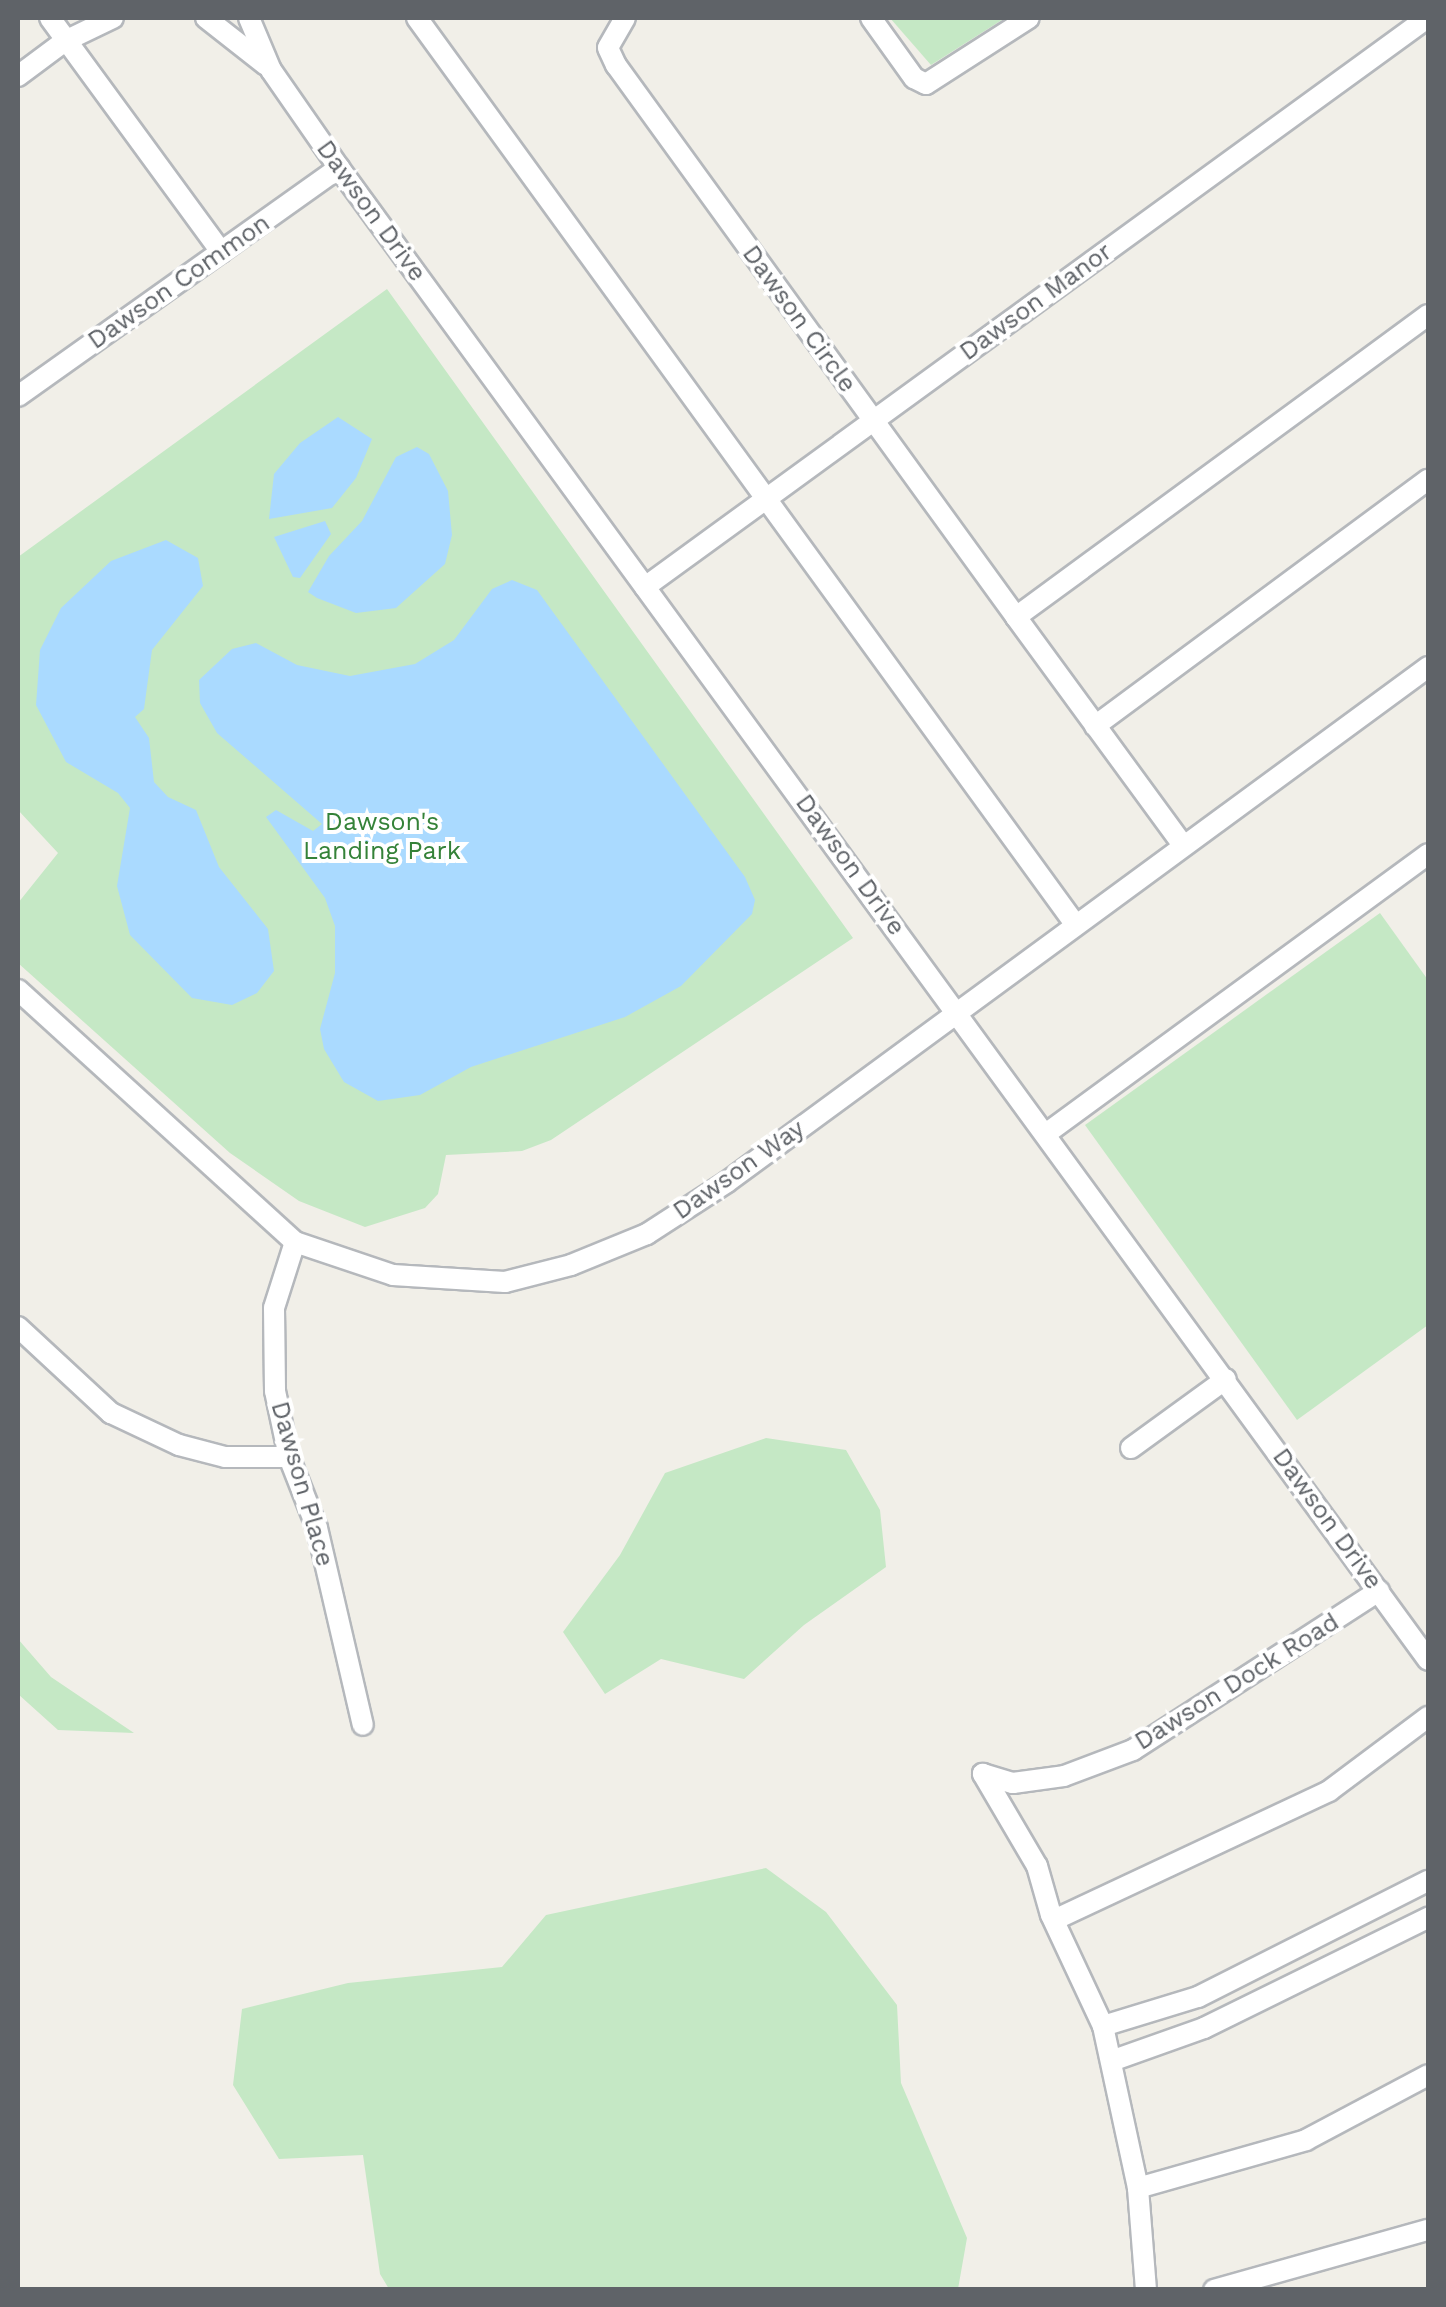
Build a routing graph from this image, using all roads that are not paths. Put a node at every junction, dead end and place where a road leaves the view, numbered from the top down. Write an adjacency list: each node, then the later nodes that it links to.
1 (50, 18): 11 (street)
2 (85, 18): 11 (street)
3 (113, 18): 11 (street)
4 (206, 18): 12 (street, Dawson Drive)
5 (249, 18): 12 (street, Dawson Drive)
6 (417, 18): 20 (street)
7 (625, 18): 18 (street, Dawson Circle)
8 (871, 18): 9 (street)
9 (1029, 18)
10 (1427, 18): 18 (street, Dawson Manor)
11 (65, 40): 13 (street); 15 (street)
12 (271, 70): 14 (street, Dawson Drive)
13 (18, 76)
14 (340, 168): 15 (street, Dawson Common); 21 (street, Dawson Drive)
15 (220, 252): 17 (street, Dawson Common)
16 (1427, 320): 22 (street)
17 (18, 396)
18 (872, 420): 20 (street, Dawson Manor); 22 (street, Dawson Circle)
19 (1428, 480): 24 (street)
20 (766, 498): 21 (street, Dawson Manor); 27 (street)
21 (645, 587): 29 (street, Dawson Drive)
22 (1016, 617): 24 (street, Dawson Circle)
23 (1428, 666): 25 (street, Dawson Way)
24 (1096, 726): 25 (street, Dawson Circle)
25 (1184, 844): 27 (street, Dawson Way)
26 (1428, 854): 30 (street)
27 (1075, 924): 29 (street, Dawson Way)
28 (18, 990): 31 (street, Dawson Way)
29 (957, 1009): 30 (street, Dawson Drive); 31 (street, Dawson Way)
30 (1047, 1133): 33 (street, Dawson Drive)
31 (295, 1242): 35 (street, Dawson Place)
32 (18, 1327): 35 (street)
33 (1226, 1379): 34 (street); 36 (street, Dawson Drive)
34 (1130, 1448)
35 (288, 1457): 39 (street, Dawson Place)
36 (1378, 1591): 37 (street, Dawson Drive); 42 (street, Dawson Dock Road)
37 (1428, 1660)
38 (1428, 1717): 42 (street)
39 (364, 1725)
40 (1428, 1881): 43 (street)
41 (1428, 1918): 44 (street)
42 (1054, 1920): 43 (street, Dawson Dock Road)
43 (1104, 2026): 44 (street, Dawson Dock Road)
44 (1114, 2060): 46 (street, Dawson Dock Road)
45 (1428, 2075): 46 (street)
46 (1138, 2188): 48 (street, Dawson Dock Road)
47 (1428, 2230): 49 (street)
48 (1146, 2290)
49 (1214, 2290)

